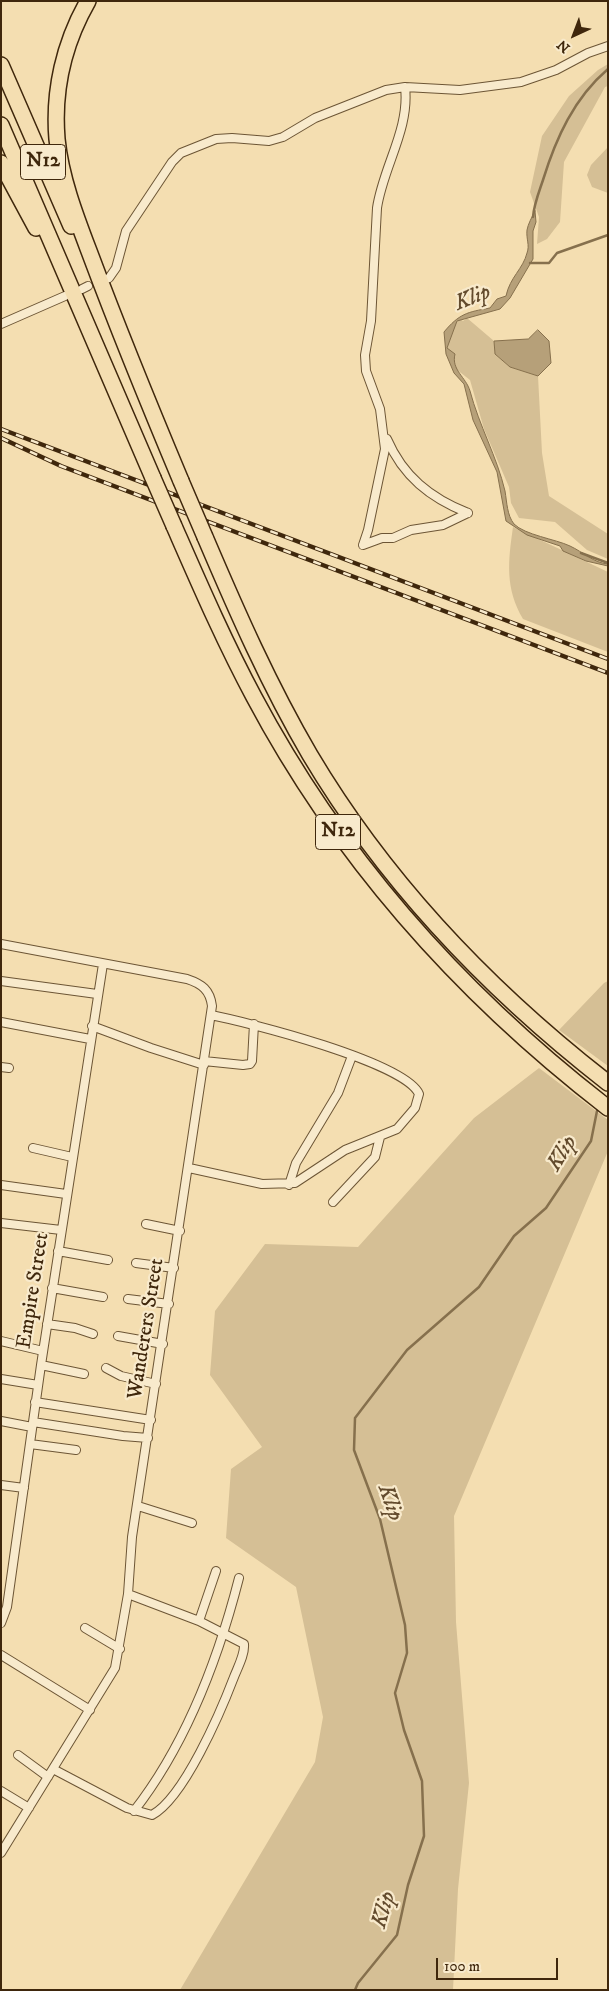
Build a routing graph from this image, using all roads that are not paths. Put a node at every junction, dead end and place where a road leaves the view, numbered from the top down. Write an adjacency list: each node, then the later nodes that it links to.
1 (88, 1): 10 (highway)
2 (608, 46): 4 (street)
3 (1, 65): 10 (highway, N12)
4 (405, 87): 7 (street); 12 (street)
5 (1, 125): 11 (highway, N12)
6 (1, 163): 11 (highway)
7 (109, 278)
8 (65, 296): 9 (street)
9 (1, 324)
10 (124, 346): 24 (highway, N12, bridge)
11 (97, 348): 25 (highway, N12, bridge)
12 (385, 435): 12 (street)
13 (1, 944): 14 (street, Wanderers Street)
14 (103, 964): 16 (street, Empire Street); 17 (street, Wanderers Street)
15 (1, 981): 16 (street)
16 (97, 994): 20 (street, Empire Street)
17 (211, 1015): 19 (street); 23 (street, Wanderers Street)
18 (1, 1022): 21 (street)
19 (254, 1024): 22 (street); 23 (street)
20 (92, 1026): 21 (street, Empire Street); 23 (street)
21 (90, 1039): 28 (street, Empire Street)
22 (352, 1056): 26 (street); 31 (street)
23 (204, 1063): 29 (street, Wanderers Street)
24 (608, 1083)
25 (608, 1108)
26 (380, 1137): 31 (street); 33 (street)
27 (33, 1148): 28 (street)
28 (72, 1157): 32 (street, Empire Street)
29 (189, 1168): 31 (street); 37 (street, Wanderers Street)
30 (1, 1185): 32 (street)
31 (289, 1185)
32 (66, 1194): 36 (street, Empire Street)
33 (333, 1202)
34 (1, 1223): 36 (street)
35 (146, 1224): 37 (street)
36 (61, 1230): 38 (street, Empire Street)
37 (180, 1231): 41 (street, Wanderers Street)
38 (58, 1251): 39 (street); 42 (street, Empire Street)
39 (108, 1260)
40 (136, 1262): 41 (street)
41 (174, 1268): 45 (street, Wanderers Street)
42 (52, 1288): 43 (street); 46 (street, Empire Street)
43 (103, 1297)
44 (128, 1299): 45 (street)
45 (169, 1304): 50 (street, Wanderers Street)
46 (47, 1324): 47 (street); 51 (street, Empire Street)
47 (93, 1334)
48 (118, 1336): 50 (street)
49 (1, 1341): 51 (street)
50 (163, 1344): 56 (street, Wanderers Street)
51 (43, 1351): 52 (street, Empire Street)
52 (41, 1365): 54 (street); 57 (street, Empire Street)
53 (106, 1368): 56 (street)
54 (84, 1374)
55 (1, 1379): 57 (street)
56 (156, 1384): 59 (street, Wanderers Street)
57 (38, 1386): 58 (street, Empire Street)
58 (35, 1402): 59 (street); 61 (street, Empire Street)
59 (151, 1420): 62 (street, Wanderers Street)
60 (1, 1421): 61 (street)
61 (32, 1425): 62 (street); 63 (street, Empire Street)
62 (148, 1438): 67 (street, Wanderers Street)
63 (30, 1444): 64 (street); 66 (street, Empire Street)
64 (76, 1450)
65 (1, 1485): 66 (street)
66 (24, 1488): 73 (street, Empire Street)
67 (138, 1506): 68 (street); 71 (street, Wanderers Street)
68 (192, 1523)
69 (216, 1571): 72 (street)
70 (239, 1578): 75 (street)
71 (128, 1594): 72 (street); 76 (street, Wanderers Street)
72 (199, 1621): 75 (street)
73 (1, 1622)
74 (86, 1628): 76 (street)
75 (224, 1632): 84 (street); 84 (street)
76 (120, 1649): 78 (street, Wanderers Street)
77 (1, 1655): 78 (street)
78 (90, 1710): 80 (street, Wanderers Street)
79 (18, 1755): 81 (street)
80 (53, 1769): 81 (street, Wanderers Street); 84 (street)
81 (48, 1776): 83 (street, Wanderers Street)
82 (1, 1791): 83 (street)
83 (29, 1808): 85 (street, Wanderers Street)
84 (134, 1811)
85 (1, 1853)

